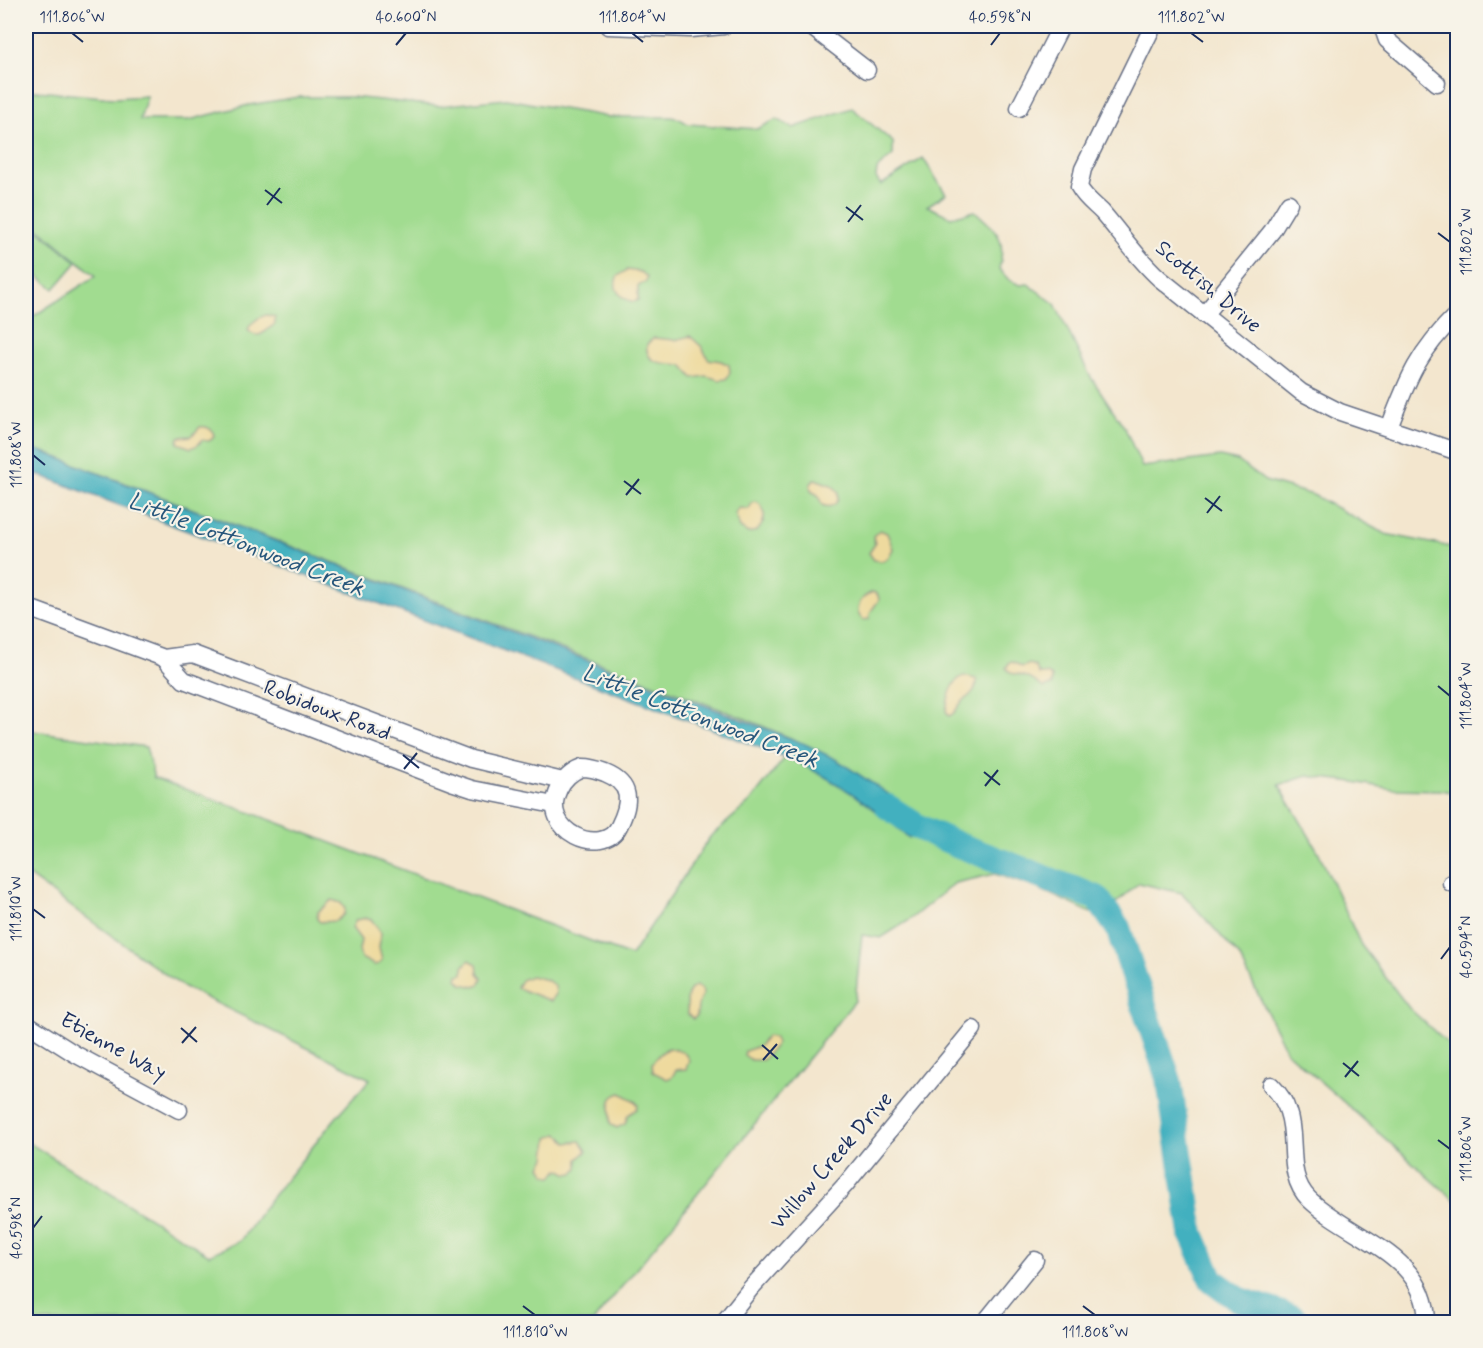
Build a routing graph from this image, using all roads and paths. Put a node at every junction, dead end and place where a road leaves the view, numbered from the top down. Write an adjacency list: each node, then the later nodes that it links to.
1 (611, 26): 2 (street)
2 (724, 26)
3 (810, 26): 7 (street)
4 (1061, 26): 9 (street)
5 (1153, 26): 12 (street, Scottish Drive)
6 (1382, 26): 8 (street)
7 (867, 70)
8 (1437, 83)
9 (1019, 108)
10 (1289, 203): 12 (street)
11 (1458, 314): 13 (street)
12 (1204, 315): 13 (street, Scottish Drive)
13 (1389, 428): 14 (street, Scottish Drive)
14 (1458, 452)
15 (26, 607): 16 (street, Robidoux Road)
16 (164, 658): 17 (street, Robidoux Road); 18 (street, Robidoux Road)
17 (563, 781): 18 (street); 18 (street)
18 (554, 805)
19 (26, 1023): 22 (street, Etienne Way)
20 (973, 1029): 24 (street, Willow Creek Drive)
21 (1271, 1085): 26 (street)
22 (179, 1110)
23 (1035, 1260): 25 (street)
24 (724, 1323)
25 (985, 1323)
26 (1427, 1323)

